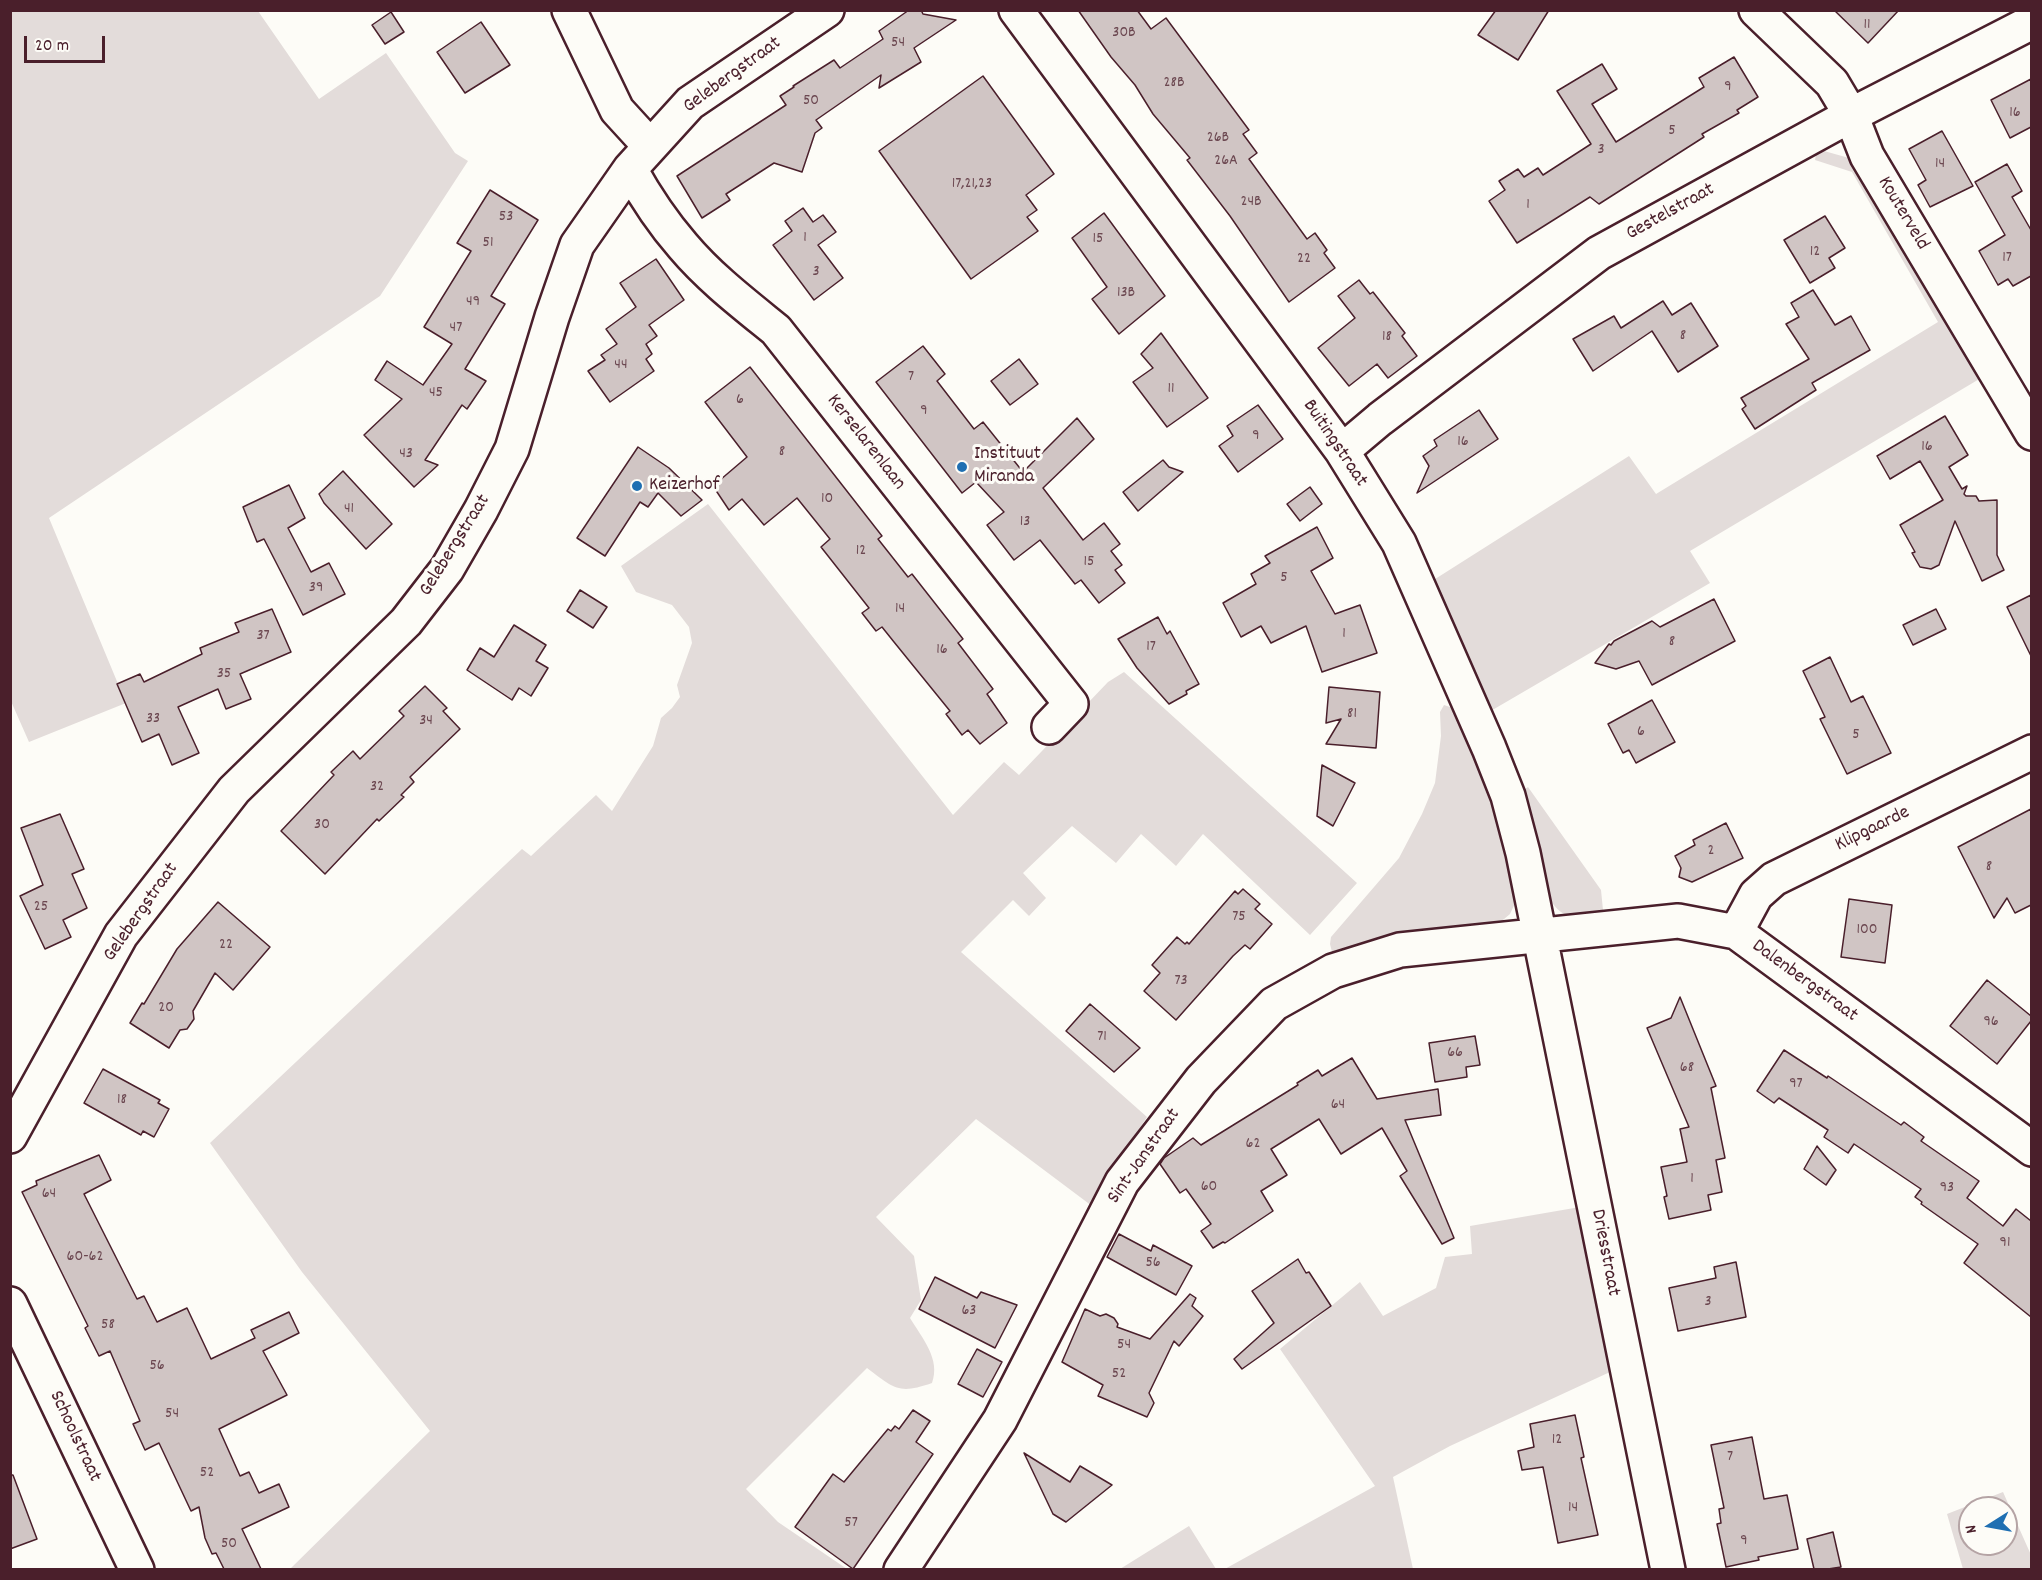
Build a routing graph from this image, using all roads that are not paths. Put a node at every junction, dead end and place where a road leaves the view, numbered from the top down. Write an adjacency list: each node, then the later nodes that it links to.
1 (569, 10): 7 (street)
2 (827, 10): 7 (street, Gelebergstraat)
3 (1016, 10): 9 (street, Buitingstraat)
4 (1756, 10): 6 (street, Kouterveld)
5 (2031, 22): 6 (street, Gestelstraat)
6 (1851, 115): 8 (street, Kouterveld); 9 (street, Gestelstraat)
7 (640, 157): 10 (street, Kerselarenlaan); 14 (street, Gelebergstraat)
8 (2031, 433)
9 (1342, 451): 13 (street, Buitingstraat)
10 (1049, 727)
11 (2031, 752): 12 (street, Klipgaarde)
12 (1736, 932): 13 (street, Dalenbergstraat); 15 (street, Dalenbergstraat)
13 (1541, 936): 18 (street, Sint-Janstraat); 19 (street, Driesstraat)
14 (10, 1136)
15 (2031, 1149)
16 (10, 1304): 17 (street, Schoolstraat)
17 (137, 1569)
18 (901, 1569)
19 (1668, 1569)

